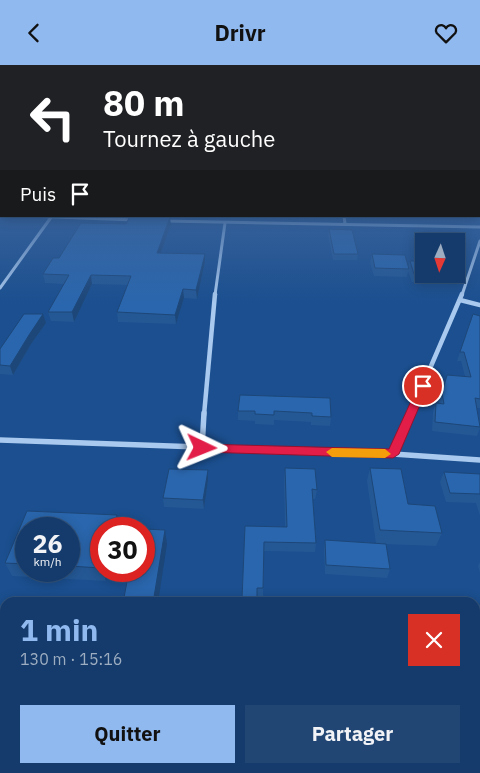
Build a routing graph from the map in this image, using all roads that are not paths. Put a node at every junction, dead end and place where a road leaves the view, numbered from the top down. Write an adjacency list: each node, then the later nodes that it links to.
1 (37, 237): 5 (street)
2 (224, 237): 9 (street)
3 (480, 241): 4 (street)
4 (478, 256): 6 (street)
5 (0, 288)
6 (460, 300): 7 (street); 10 (street)
7 (480, 305)
8 (0, 440): 9 (street)
9 (202, 448): 10 (street)
10 (393, 454): 11 (street)
11 (480, 460)

